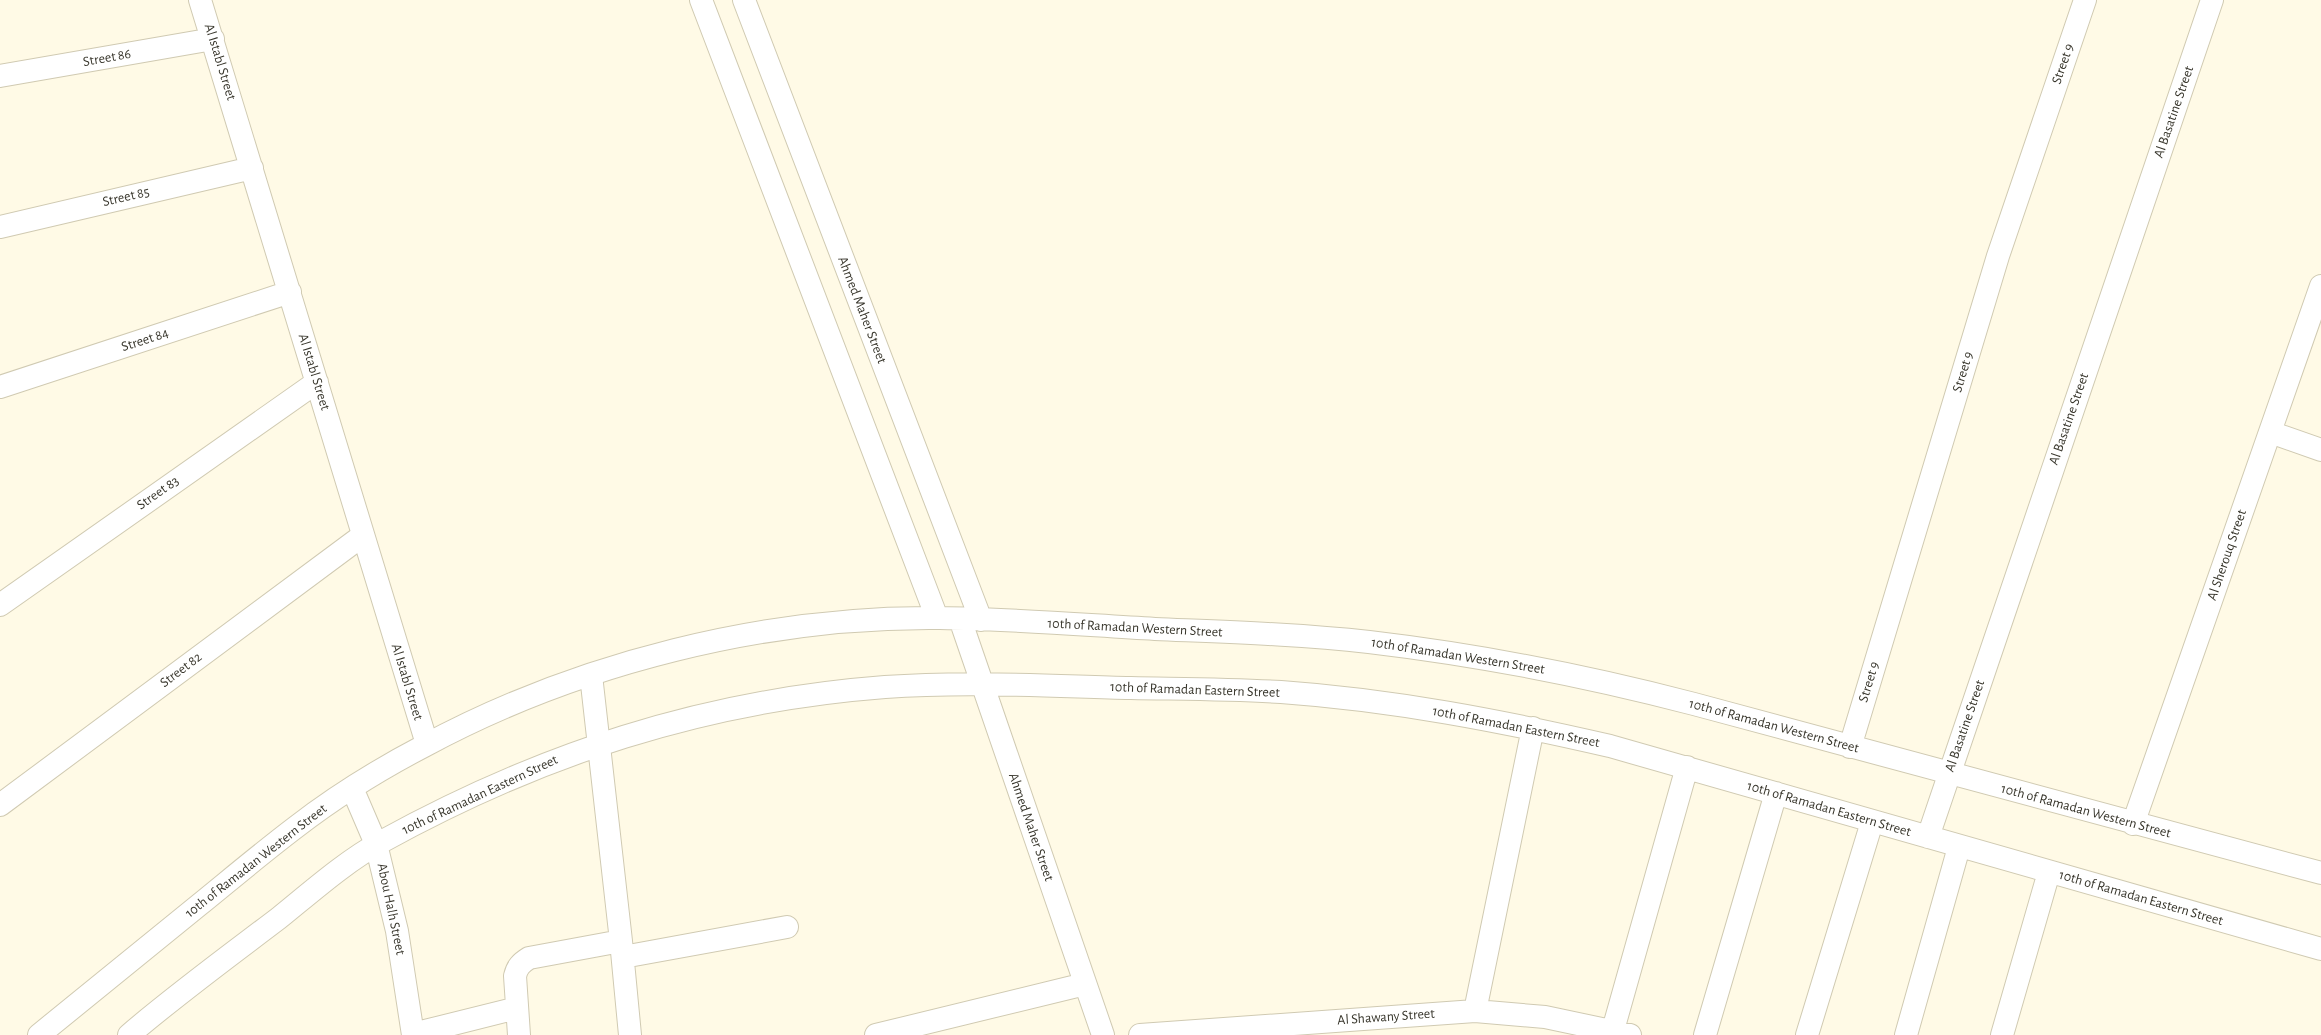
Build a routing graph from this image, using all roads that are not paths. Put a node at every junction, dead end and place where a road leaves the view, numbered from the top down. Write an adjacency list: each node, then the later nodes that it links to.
1 (200, 0): 6 (street, Al Istabl Street)
2 (701, 0): 18 (street)
3 (744, 0): 19 (street, Ahmed Maher Street)
4 (2085, 0): 25 (street, Street 9)
5 (2212, 0): 27 (street, Al Basatine Street)
6 (213, 40): 7 (street, Street 86); 8 (street, Al Istabl Street)
7 (0, 76)
8 (252, 168): 9 (street, Street 85); 11 (street, Al Istabl Street)
9 (0, 227)
10 (2321, 286): 14 (street, Al Sherouq Street)
11 (290, 292): 12 (street, Al Istabl Street); 13 (street, Street 84)
12 (317, 382): 16 (street, Al Istabl Street); 17 (street, Street 83)
13 (0, 387)
14 (2270, 432): 15 (street); 32 (street, Al Sherouq Street)
15 (2321, 450)
16 (362, 536): 24 (street, Al Istabl Street); 30 (street, Street 82)
17 (0, 605)
18 (938, 618): 19 (street, 10th of Ramadan Western Street); 20 (street, 10th of Ramadan Western Street)
19 (970, 619): 21 (street, Ahmed Maher Street); 25 (street, 10th of Ramadan Western Street)
20 (591, 675): 23 (street); 24 (street, 10th of Ramadan Western Street)
21 (982, 684): 22 (street, 10th of Ramadan Eastern Street); 23 (street, 10th of Ramadan Eastern Street); 41 (street, Ahmed Maher Street)
22 (1533, 728): 26 (street, 10th of Ramadan Eastern Street); 43 (street)
23 (598, 743): 34 (street, 10th of Ramadan Eastern Street); 39 (street)
24 (427, 744): 28 (street, 10th of Ramadan Western Street)
25 (1850, 747): 27 (street, 10th of Ramadan Western Street)
26 (1687, 767): 29 (street, 10th of Ramadan Eastern Street); 45 (street)
27 (1949, 774): 32 (street, 10th of Ramadan Western Street); 33 (street, Al Basatine Street)
28 (352, 788): 34 (street, Abou Halh Street); 46 (street, 10th of Ramadan Western Street)
29 (1776, 793): 31 (street, 10th of Ramadan Eastern Street); 53 (street)
30 (0, 805)
31 (1872, 822): 33 (street, 10th of Ramadan Eastern Street); 54 (street)
32 (2133, 824): 37 (street, 10th of Ramadan Western Street)
33 (1928, 838): 35 (street, 10th of Ramadan Eastern Street)
34 (376, 844): 44 (street, 10th of Ramadan Eastern Street); 47 (street, Abou Halh Street)
35 (1959, 847): 36 (street, 10th of Ramadan Eastern Street); 55 (street)
36 (2049, 872): 40 (street, 10th of Ramadan Eastern Street); 56 (street)
37 (2321, 873)
38 (786, 927): 39 (street)
39 (622, 949): 42 (street); 49 (street)
40 (2321, 949)
41 (1085, 984): 50 (street); 51 (street, Ahmed Maher Street)
42 (517, 1008): 47 (street); 48 (street)
43 (1476, 1011): 45 (street, Al Shawany Street); 52 (street, Al Shawany Street)
44 (139, 1031)
45 (1621, 1033)
46 (39, 1035)
47 (413, 1035)
48 (519, 1035)
49 (630, 1035)
50 (876, 1035)
51 (1103, 1035)
52 (1140, 1035)
53 (1705, 1035)
54 (1807, 1035)
55 (1906, 1035)
56 (2002, 1035)

